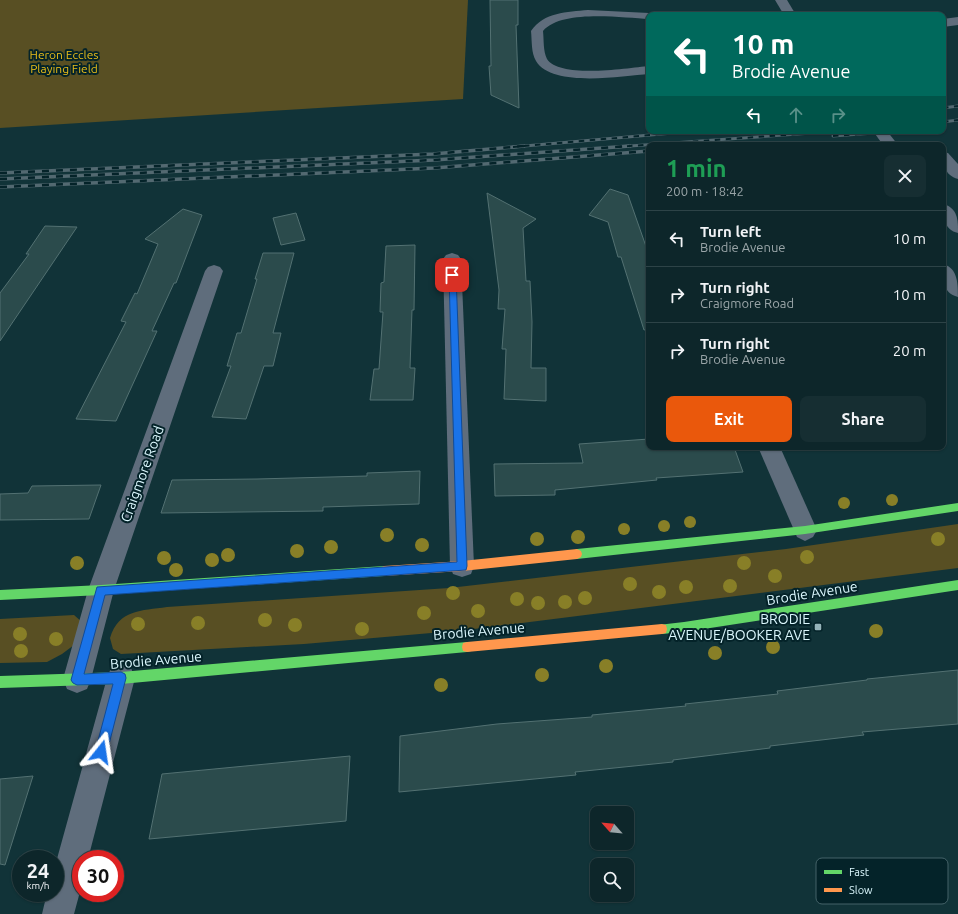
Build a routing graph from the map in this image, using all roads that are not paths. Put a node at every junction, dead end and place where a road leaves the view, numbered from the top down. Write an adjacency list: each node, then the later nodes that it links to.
1 (780, 0): 2 (street)
2 (788, 12)
3 (646, 16): 6 (street)
4 (958, 21): 5 (street)
5 (946, 22)
6 (646, 70)
7 (882, 134): 8 (street)
8 (889, 142)
9 (946, 160): 10 (street)
10 (958, 174)
11 (946, 214): 12 (street)
12 (958, 228)
13 (452, 259): 22 (street)
14 (946, 266): 15 (street)
15 (958, 266)
16 (214, 271): 24 (street, Craigmore Road)
17 (946, 274): 18 (street)
18 (958, 291)
19 (770, 450): 21 (street)
20 (958, 506): 21 (street)
21 (805, 530): 22 (street)
22 (462, 566): 24 (street)
23 (958, 586): 26 (street, Brodie Avenue)
24 (101, 590): 25 (street); 27 (street, Craigmore Road)
25 (0, 595)
26 (121, 678): 27 (street, Brodie Avenue); 29 (street)
27 (77, 680): 28 (street, Brodie Avenue)
28 (0, 682)
29 (58, 914)

